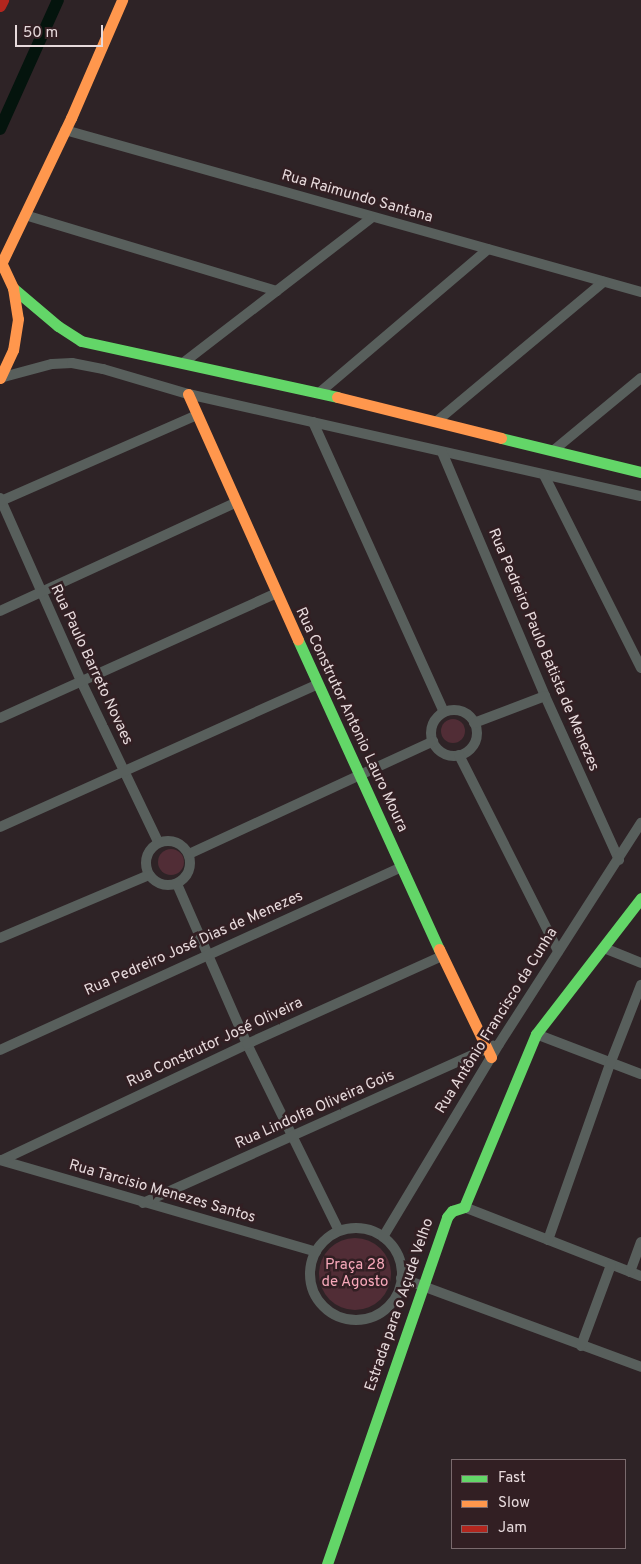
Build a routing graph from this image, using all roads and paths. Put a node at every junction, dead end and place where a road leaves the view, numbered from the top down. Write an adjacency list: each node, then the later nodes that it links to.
1 (3, 0): 3 (street)
2 (122, 0): 4 (street)
3 (0, 6)
4 (65, 130): 5 (street); 6 (street, Rua Raimundo Santana)
5 (25, 215): 8 (street); 11 (street)
6 (370, 218): 7 (street, Rua Raimundo Santana); 11 (street)
7 (488, 249): 9 (street, Rua Raimundo Santana); 16 (street)
8 (1, 261): 10 (street)
9 (603, 282): 12 (street, Rua Raimundo Santana); 19 (street)
10 (14, 288): 13 (street); 14 (street)
11 (276, 291): 13 (street)
12 (641, 292)
13 (184, 363): 16 (street)
14 (0, 378): 17 (street)
15 (641, 378): 21 (street)
16 (319, 393): 19 (street)
17 (188, 394): 18 (street, Rua Construtor Antonio Lauro Moura); 20 (street)
18 (197, 415): 26 (street); 27 (street, Rua Construtor Antonio Lauro Moura)
19 (437, 421): 21 (street)
20 (313, 422): 22 (street); 35 (street)
21 (554, 450): 23 (street)
22 (442, 452): 24 (street); 34 (street, Rua Pedreiro Paulo Batista de Menezes)
23 (641, 472)
24 (544, 474): 25 (street); 31 (street)
25 (641, 496)
26 (1, 499): 28 (street, Rua Paulo Barreto Novaes)
27 (235, 503): 28 (street); 29 (street, Rua Construtor Antonio Lauro Moura)
28 (41, 591): 30 (street); 32 (street, Rua Paulo Barreto Novaes)
29 (277, 593): 32 (street); 33 (street, Rua Construtor Antonio Lauro Moura)
30 (0, 611)
31 (641, 668)
32 (82, 681): 36 (street); 40 (street, Rua Paulo Barreto Novaes)
33 (318, 684): 40 (street); 41 (street, Rua Construtor Antonio Lauro Moura)
34 (546, 696): 37 (street); 46 (street, Rua Pedreiro Paulo Batista de Menezes)
35 (444, 712): 37 (street); 38 (street)
36 (0, 718)
37 (474, 723): 39 (street)
38 (433, 741): 39 (street); 41 (street)
39 (459, 755): 53 (street)
40 (124, 773): 43 (street); 44 (street, Rua Paulo Barreto Novaes)
41 (360, 775): 45 (street); 47 (street, Rua Construtor Antonio Lauro Moura)
42 (641, 823): 46 (street, Rua Antônio Francisco da Cunha)
43 (0, 827)
44 (158, 842): 45 (street); 48 (street)
45 (189, 854): 49 (street)
46 (619, 860): 53 (street, Rua Antônio Francisco da Cunha)
47 (402, 867): 54 (street, Rua Pedreiro José Dias de Menezes); 55 (street, Rua Construtor Antonio Lauro Moura)
48 (149, 875): 49 (street); 51 (street)
49 (177, 884): 54 (street)
50 (641, 898): 52 (street, Estrada para o Açude Velho)
51 (0, 938)
52 (604, 948): 56 (street); 58 (street, Estrada para o Açude Velho)
53 (558, 951): 60 (street, Rua Antônio Francisco da Cunha)
54 (208, 954): 59 (street); 61 (street, Rua Pedreiro José Dias de Menezes)
55 (442, 956): 59 (street, Rua Construtor José Oliveira); 62 (street, Rua Construtor Antonio Lauro Moura)
56 (641, 963)
57 (641, 985): 63 (street)
58 (536, 1034): 63 (street); 68 (street, Estrada para o Açude Velho)
59 (248, 1044): 65 (street); 66 (street, Rua Construtor José Oliveira)
60 (498, 1044): 62 (street, Rua Lindolfa Oliveira Gois)
61 (0, 1050)
62 (489, 1053): 65 (street, Rua Lindolfa Oliveira Gois); 70 (street, Rua Antônio Francisco da Cunha)
63 (610, 1064): 64 (street); 71 (street)
64 (641, 1074)
65 (291, 1137): 67 (street, Rua Lindolfa Oliveira Gois); 69 (street)
66 (1, 1160): 67 (street, Rua Tarcisio Menezes Santos)
67 (143, 1202): 73 (street, Rua Tarcisio Menezes Santos)
68 (464, 1207): 71 (street); 78 (street, Estrada para o Açude Velho)
69 (339, 1231): 70 (street); 73 (street)
70 (383, 1237): 77 (street)
71 (548, 1240): 74 (street)
72 (641, 1242): 75 (street)
73 (316, 1252): 77 (street)
74 (611, 1265): 75 (street); 79 (street)
75 (630, 1272): 76 (street)
76 (641, 1276)
77 (402, 1278): 78 (street)
78 (422, 1285): 79 (street); 81 (street, Estrada para o Açude Velho)
79 (581, 1346): 80 (street)
80 (641, 1368)
81 (327, 1564)

